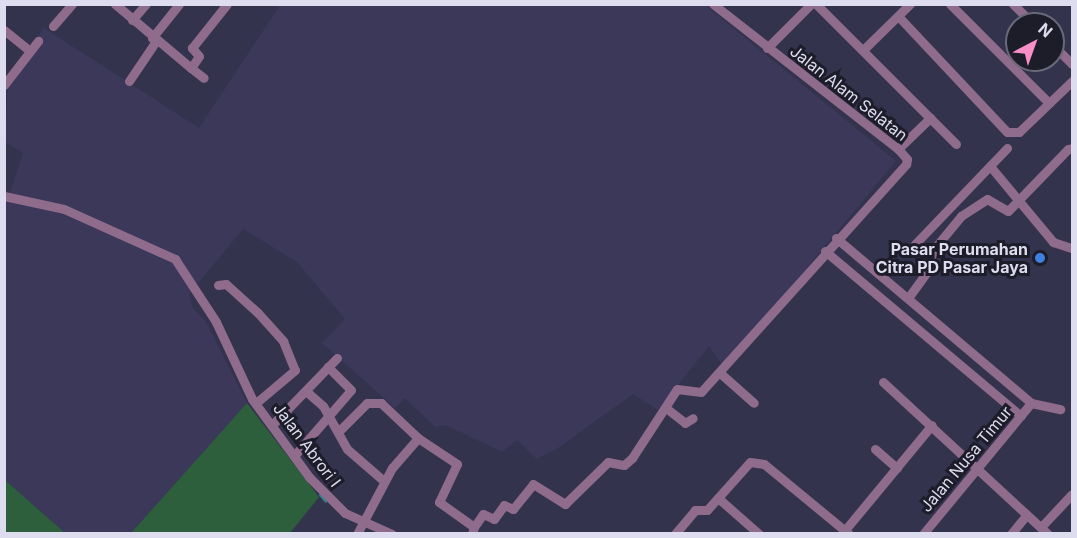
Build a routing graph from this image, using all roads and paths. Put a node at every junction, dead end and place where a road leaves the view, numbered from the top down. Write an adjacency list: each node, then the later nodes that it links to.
1 (72, 4): 13 (street)
2 (146, 4): 12 (street)
3 (227, 4): 20 (street)
4 (811, 4): 17 (street)
5 (816, 4): 18 (street)
6 (910, 4): 11 (street)
7 (950, 4): 25 (street)
8 (178, 5): 15 (street)
9 (713, 5): 17 (street, Jalan Alam Selatan)
10 (119, 6): 12 (street)
11 (898, 16): 18 (street); 25 (street)
12 (132, 20): 15 (street)
13 (53, 26)
14 (4, 30): 19 (street)
15 (154, 40): 20 (street); 22 (street)
16 (38, 41): 19 (street)
17 (767, 48): 30 (street, Jalan Alam Selatan)
18 (863, 50): 26 (street)
19 (30, 51): 24 (street)
20 (191, 68): 21 (street)
21 (204, 78)
22 (129, 81)
23 (1072, 81): 25 (street)
24 (4, 85)
25 (1049, 103)
26 (930, 118): 27 (street); 30 (street)
27 (956, 144)
28 (1007, 148): 31 (street)
29 (1072, 148): 33 (street)
30 (898, 149): 34 (street, Jalan Alam Selatan)
31 (990, 166): 33 (street); 35 (street)
32 (4, 196): 48 (street, Jalan Abrori I)
33 (1019, 199): 36 (street); 39 (street)
34 (836, 238): 37 (street); 39 (street)
35 (915, 244)
36 (1072, 248)
37 (825, 251): 42 (street); 44 (street)
38 (218, 285): 48 (street)
39 (908, 298): 40 (street)
40 (967, 348): 42 (street); 49 (street)
41 (337, 358): 43 (street)
42 (956, 360): 52 (street)
43 (328, 367): 46 (street); 54 (street)
44 (720, 373): 47 (street); 50 (street)
45 (883, 382): 56 (street)
46 (307, 392): 54 (street); 55 (street)
47 (754, 402)
48 (256, 403): 55 (street, Jalan Abrori I)
49 (1031, 404): 51 (street); 52 (street, Jalan Nusa Timur)
50 (666, 408): 53 (street); 68 (street)
51 (1060, 409)
52 (1021, 416): 61 (street, Jalan Nusa Timur)
53 (693, 418)
54 (328, 420): 57 (street); 60 (street)
55 (273, 424): 60 (street, Jalan Abrori I)
56 (932, 425): 61 (street); 62 (street)
57 (338, 432): 58 (street); 63 (street)
58 (418, 438): 63 (street); 68 (street)
59 (875, 449): 62 (street)
60 (294, 456): 67 (street, Jalan Abrori I)
61 (978, 467): 69 (street); 75 (street, Jalan Nusa Timur)
62 (897, 468): 70 (street)
63 (384, 481): 67 (street)
64 (1072, 494): 69 (street)
65 (718, 498): 70 (street); 73 (street); 74 (street)
66 (1023, 519): 76 (street)
67 (366, 520): 71 (street); 72 (street, Jalan Abrori I)
68 (473, 530)
69 (1045, 530)
70 (847, 532)
71 (357, 534)
72 (392, 534)
73 (675, 534)
74 (759, 534)
75 (923, 534)
76 (1011, 534)

